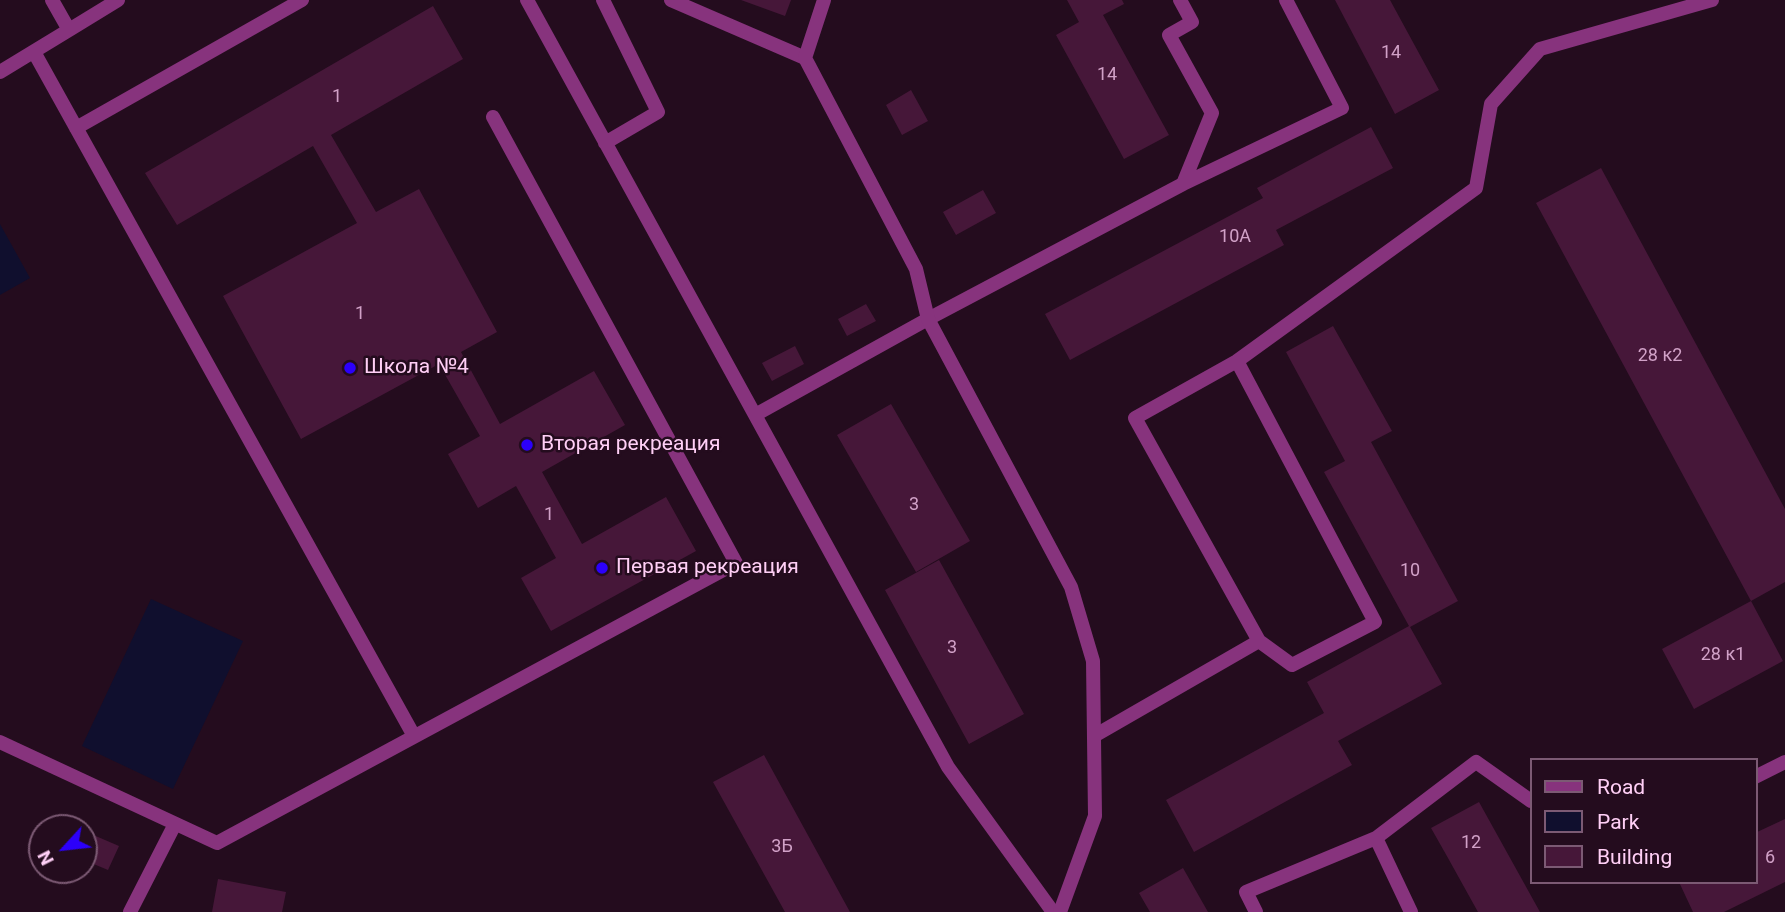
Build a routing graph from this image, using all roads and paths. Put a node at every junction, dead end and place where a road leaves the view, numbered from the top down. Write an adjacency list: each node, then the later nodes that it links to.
1 (52, 0): 11 (street)
2 (118, 0): 11 (street)
3 (302, 0): 16 (street)
4 (527, 0): 17 (street)
5 (603, 0): 17 (street)
6 (670, 0): 13 (street)
7 (824, 0): 13 (street)
8 (1180, 0): 18 (street)
9 (1286, 0): 18 (street)
10 (1712, 0): 20 (street)
11 (69, 30): 12 (street)
12 (34, 52): 14 (street); 16 (street)
13 (805, 58): 19 (street)
14 (0, 72)
15 (493, 117): 23 (street)
16 (76, 128): 23 (street)
17 (605, 144): 21 (street)
18 (1183, 184): 19 (street)
19 (928, 319): 21 (street); 24 (street)
20 (1237, 361): 22 (street); 22 (street)
21 (755, 415): 32 (street)
22 (1259, 641): 24 (street)
23 (414, 736): 29 (street)
24 (1094, 736): 33 (street)
25 (0, 741): 29 (street)
26 (1785, 762): 27 (street)
27 (1757, 776)
28 (1530, 799): 30 (street)
29 (175, 824): 31 (street)
30 (1376, 838): 34 (street); 35 (street)
31 (130, 912)
32 (1053, 912)
33 (1059, 912)
34 (1256, 912)
35 (1410, 912)

